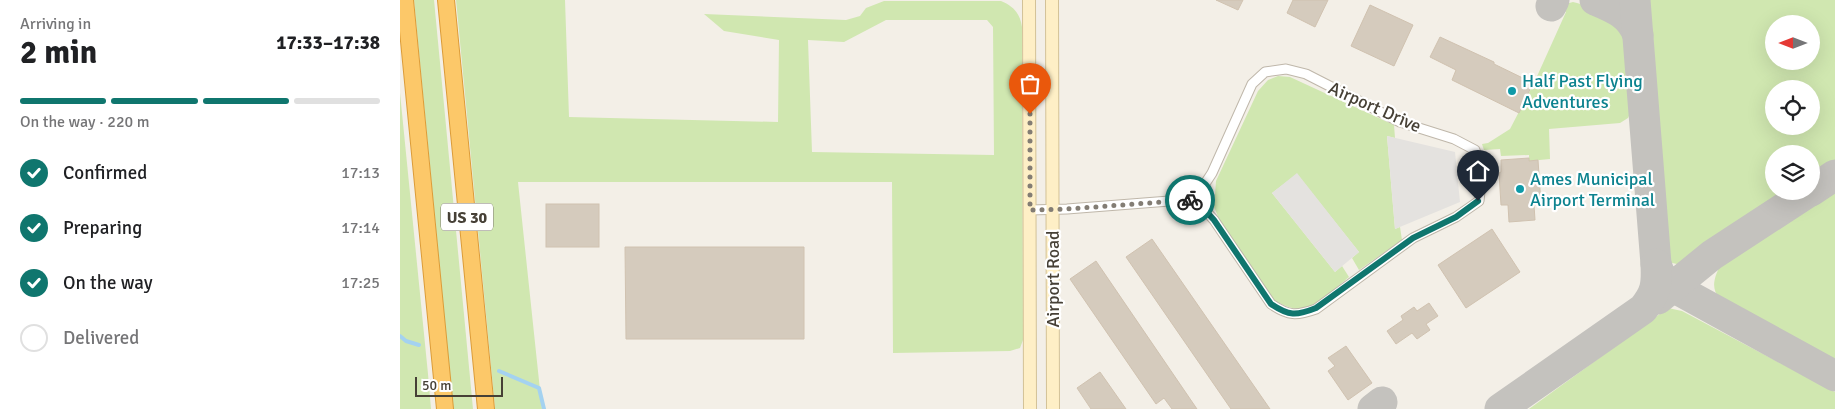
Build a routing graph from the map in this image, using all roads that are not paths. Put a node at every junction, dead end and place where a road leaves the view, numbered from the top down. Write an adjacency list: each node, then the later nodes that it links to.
1 (405, 0): 8 (highway, US 30)
2 (446, 0): 9 (highway, US 30)
3 (1029, 0): 6 (main road, Airport Road)
4 (1052, 0): 7 (main road, Airport Road)
5 (1195, 199): 5 (street, Airport Drive); 7 (street)
6 (1030, 210): 7 (street); 10 (main road, Airport Road)
7 (1053, 210): 11 (main road, Airport Road)
8 (445, 409)
9 (486, 409)
10 (1030, 409)
11 (1052, 409)

